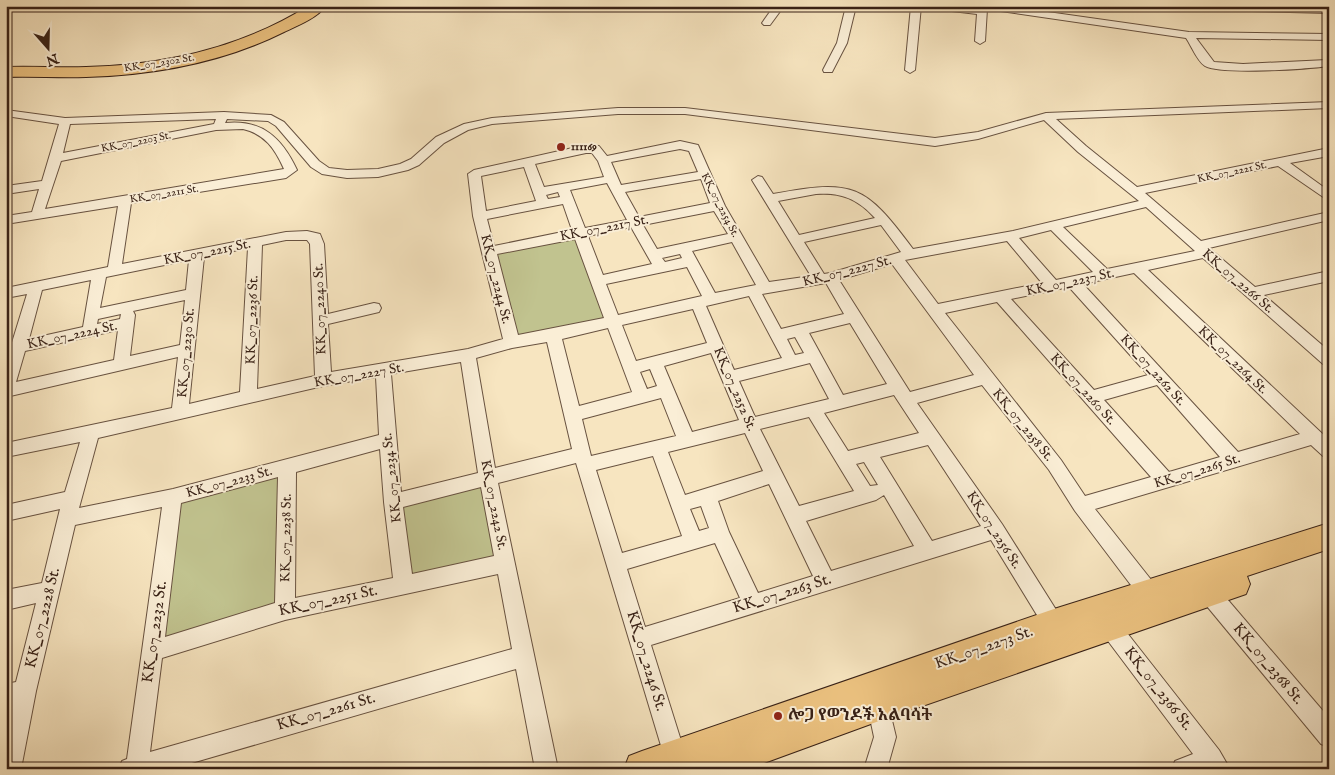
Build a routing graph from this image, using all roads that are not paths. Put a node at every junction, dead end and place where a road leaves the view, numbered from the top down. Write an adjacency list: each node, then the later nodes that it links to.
1 (319, 6): 20 (main road, KK_07_2302 St.)
2 (779, 6): 10 (street)
3 (851, 6): 18 (street)
4 (916, 6): 19 (street)
5 (935, 6): 7 (street)
6 (1171, 6): 8 (street)
7 (983, 8): 11 (street); 13 (street)
8 (1329, 10)
9 (283, 11): 15 (main road, KK_07_2302 St.)
10 (767, 23)
11 (1188, 35): 12 (street); 17 (street)
12 (1329, 37)
13 (980, 41)
14 (68, 56): 16 (main road)
15 (95, 56)
16 (6, 58)
17 (1326, 63)
18 (828, 70)
19 (910, 70)
20 (6, 72)
21 (1329, 105): 24 (street)
22 (6, 113): 25 (street)
23 (224, 115): 24 (street); 25 (street); 26 (street)
24 (1046, 116): 38 (street)
25 (65, 121): 28 (street)
26 (216, 127): 28 (street, KK_07_2203 St.); 32 (street)
27 (1329, 152): 30 (street, KK_07_2221 St.)
28 (56, 158): 35 (street)
29 (604, 160): 31 (street); 33 (street, KK_07_2254 St.); 36 (street)
30 (1280, 162): 38 (street, KK_07_2221 St.); 40 (street)
31 (529, 163): 41 (street); 47 (street, KK_07_2244 St.)
32 (290, 172): 43 (street, KK_07_2211 St.)
33 (704, 175): 36 (street); 45 (street, KK_07_2254 St.)
34 (758, 180): 42 (street, KK_07_2256 St.)
35 (46, 184): 37 (street); 46 (street)
36 (614, 184): 39 (street); 51 (street)
37 (6, 190)
38 (1135, 191): 44 (street)
39 (565, 193): 41 (street, KK_07_2244 St.); 53 (street)
40 (1329, 197)
41 (541, 198): 47 (street, KK_07_2244 St.)
42 (769, 199): 50 (street); 56 (street, KK_07_2256 St.)
43 (125, 201): 46 (street, KK_07_2211 St.); 68 (street)
44 (1147, 202): 52 (street, KK_07_2227 St.); 60 (street, KK_07_2266 St.)
45 (718, 206): 51 (street, KK_07_2217 St.); 55 (street, KK_07_2254 St.)
46 (37, 215): 49 (street, KK_07_2211 St.)
47 (480, 216): 61 (street, KK_07_2244 St.)
48 (1329, 216): 60 (street, KK_07_2237 St.)
49 (6, 220)
50 (883, 220): 56 (street); 64 (street, KK_07_2227 St.)
51 (636, 222): 53 (street, KK_07_2217 St.); 63 (street)
52 (1054, 226): 64 (street, KK_07_2227 St.); 69 (street)
53 (582, 233): 61 (street, KK_07_2217 St.); 72 (street)
54 (315, 237): 58 (street, KK_07_2215 St.); 87 (street, KK_07_2240 St.)
55 (736, 237): 59 (street); 76 (street, KK_07_2254 St.)
56 (795, 240): 71 (street, KK_07_2256 St.)
57 (1014, 241): 74 (street)
58 (255, 242): 62 (street, KK_07_2215 St.); 116 (street, KK_07_2236 St.)
59 (683, 248): 63 (street); 65 (street)
60 (1202, 250): 67 (street, KK_07_2237 St.); 78 (street, KK_07_2266 St.)
61 (490, 251): 96 (street, KK_07_2244 St.)
62 (196, 254): 68 (street, KK_07_2215 St.); 79 (street, KK_07_2230 St.)
63 (653, 255): 66 (street)
64 (903, 257): 71 (street, KK_07_2227 St.); 84 (street, KK_07_2258 St.)
65 (691, 261): 66 (street); 81 (street)
66 (660, 268): 72 (street)
67 (1137, 268): 69 (street, KK_07_2237 St.); 125 (street, KK_07_2264 St.)
68 (107, 272): 75 (street, KK_07_2215 St.); 85 (street)
69 (1104, 274): 73 (street, KK_07_2237 St.)
70 (1327, 278): 78 (street)
71 (825, 279): 76 (street, KK_07_2227 St.); 86 (street, KK_07_2256 St.)
72 (600, 280): 88 (street)
73 (1072, 281): 74 (street, KK_07_2237 St.); 110 (street, KK_07_2262 St.)
74 (1052, 285): 80 (street, KK_07_2237 St.)
75 (36, 286): 77 (street, KK_07_2215 St.); 90 (street, KK_07_2224 St.)
76 (759, 289): 81 (street, KK_07_2227 St.); 95 (street)
77 (6, 292)
78 (1251, 293): 102 (street, KK_07_2266 St.)
79 (191, 294): 82 (street, KK_07_2230 St.); 99 (street, KK_07_2230 St.)
80 (1002, 297): 84 (street, KK_07_2237 St.); 117 (street, KK_07_2260 St.)
81 (704, 300): 88 (street, KK_07_2227 St.); 97 (street, KK_07_2252 St.)
82 (129, 307): 85 (street, KK_07_2230 St.); 89 (street)
83 (374, 308): 87 (street)
84 (935, 310): 109 (street, KK_07_2258 St.)
85 (91, 315): 91 (street)
86 (853, 317): 92 (street); 114 (street, KK_07_2256 St.)
87 (320, 321): 111 (street, KK_07_2240 St.)
88 (614, 322): 94 (street, KK_07_2227 St.); 106 (street)
89 (126, 323): 91 (street, KK_07_2224 St.); 105 (street)
90 (22, 328): 93 (street, KK_07_2224 St.); 98 (street, KK_07_2224 St.)
91 (88, 330): 98 (street, KK_07_2224 St.)
92 (800, 330): 95 (street); 101 (street)
93 (6, 332)
94 (553, 335): 96 (street, KK_07_2227 St.); 121 (street, KK_07_2246 St.)
95 (776, 336): 103 (street)
96 (512, 342): 100 (street, KK_07_2227 St.)
97 (717, 346): 104 (street); 108 (street, KK_07_2252 St.)
98 (18, 347): 112 (street, KK_07_2224 St.)
99 (187, 350): 105 (street); 120 (street, KK_07_2230 St.)
100 (468, 355): 107 (street, KK_07_2227 St.); 137 (street, KK_07_2242 St.)
101 (814, 356): 103 (street); 118 (street)
102 (1329, 360)
103 (791, 361): 108 (street)
104 (655, 362): 106 (street); 113 (street)
105 (121, 364): 112 (street)
106 (632, 368): 115 (street)
107 (383, 370): 111 (street, KK_07_2227 St.); 127 (street, KK_07_2234 St.)
108 (730, 376): 122 (street, KK_07_2252 St.)
109 (985, 378): 114 (street); 146 (street, KK_07_2258 St.)
110 (1160, 378): 117 (street); 134 (street, KK_07_2262 St.)
111 (323, 380): 116 (street, KK_07_2227 St.)
112 (6, 390)
113 (666, 390): 115 (street); 126 (street)
114 (902, 394): 118 (street); 124 (street, KK_07_2256 St.)
115 (641, 395): 121 (street)
116 (248, 398): 120 (street, KK_07_2227 St.)
117 (1090, 398): 138 (street, KK_07_2260 St.)
118 (839, 402): 119 (street)
119 (812, 408): 122 (street); 133 (street)
120 (180, 413): 123 (street, KK_07_2227 St.)
121 (574, 414): 132 (street, KK_07_2246 St.)
122 (749, 423): 126 (street); 136 (street, KK_07_2252 St.)
123 (91, 433): 129 (street, KK_07_2227 St.); 142 (street, KK_07_2228 St.)
124 (932, 437): 131 (street); 150 (street, KK_07_2256 St.)
125 (1314, 437): 130 (street, KK_07_2264 St.); 134 (street, KK_07_2265 St.)
126 (686, 439): 128 (street)
127 (388, 440): 135 (street, KK_07_2233 St.); 144 (street, KK_07_2234 St.)
128 (658, 447): 132 (street); 145 (street)
129 (6, 450)
130 (1329, 451)
131 (868, 453): 133 (street); 139 (street)
132 (584, 459): 137 (street); 157 (street, KK_07_2246 St.)
133 (845, 459): 140 (street)
134 (1233, 460): 138 (street, KK_07_2265 St.)
135 (287, 466): 143 (street, KK_07_2233 St.); 165 (street, KK_07_2238 St.)
136 (774, 475): 141 (street); 148 (street, KK_07_2252 St.)
137 (488, 478): 144 (street); 156 (street, KK_07_2242 St.)
138 (1165, 480): 146 (street, KK_07_2265 St.)
139 (889, 488): 140 (street); 154 (street)
140 (866, 495): 148 (street)
141 (707, 496): 145 (street); 151 (street)
142 (72, 498): 147 (street); 149 (street, KK_07_2228 St.)
143 (173, 498): 149 (street, KK_07_2233 St.); 169 (street, KK_07_2232 St.)
144 (393, 502): 159 (street, KK_07_2234 St.)
145 (679, 505): 153 (street)
146 (1081, 505): 163 (street, KK_07_2258 St.)
147 (6, 513)
148 (794, 516): 158 (street, KK_07_2252 St.)
149 (69, 518): 161 (street, KK_07_2228 St.)
150 (995, 530): 154 (street, KK_07_2263 St.); 167 (street, KK_07_2256 St.)
151 (720, 533): 153 (street); 164 (street)
152 (1329, 536): 160 (main road, KK_07_2273 St.)
153 (694, 541): 157 (street)
154 (927, 550): 158 (street, KK_07_2263 St.)
155 (1329, 554): 160 (main road, KK_07_2273 St.)
156 (506, 563): 159 (street, KK_07_2251 St.); 170 (street, KK_07_2242 St.)
157 (617, 563): 168 (street, KK_07_2246 St.)
158 (825, 580): 164 (street, KK_07_2263 St.)
159 (404, 585): 165 (street, KK_07_2251 St.)
160 (1202, 585): 163 (main road, KK_07_2273 St.); 173 (street, KK_07_2368 St.)
161 (51, 590): 162 (street); 171 (street, KK_07_2228 St.)
162 (6, 600)
163 (1155, 601): 166 (main road, KK_07_2273 St.)
164 (753, 603): 168 (street, KK_07_2263 St.)
165 (285, 610): 169 (street, KK_07_2251 St.)
166 (1104, 618): 167 (main road, KK_07_2273 St.); 174 (street, KK_07_2366 St.)
167 (1060, 632): 172 (main road, KK_07_2273 St.)
168 (638, 639): 175 (street, KK_07_2246 St.)
169 (152, 651): 176 (street, KK_07_2232 St.)
170 (523, 656): 176 (street, KK_07_2261 St.); 178 (street, KK_07_2242 St.)
171 (15, 693): 177 (street, KK_07_2228 St.)
172 (876, 696): 175 (main road, KK_07_2273 St.); 180 (street)
173 (1328, 734)
174 (1215, 763): 181 (street)
175 (685, 765): 179 (main road, KK_07_2273 St.)
176 (133, 768)
177 (9, 769)
178 (547, 769)
179 (642, 769)
180 (875, 769)
181 (1183, 769)

